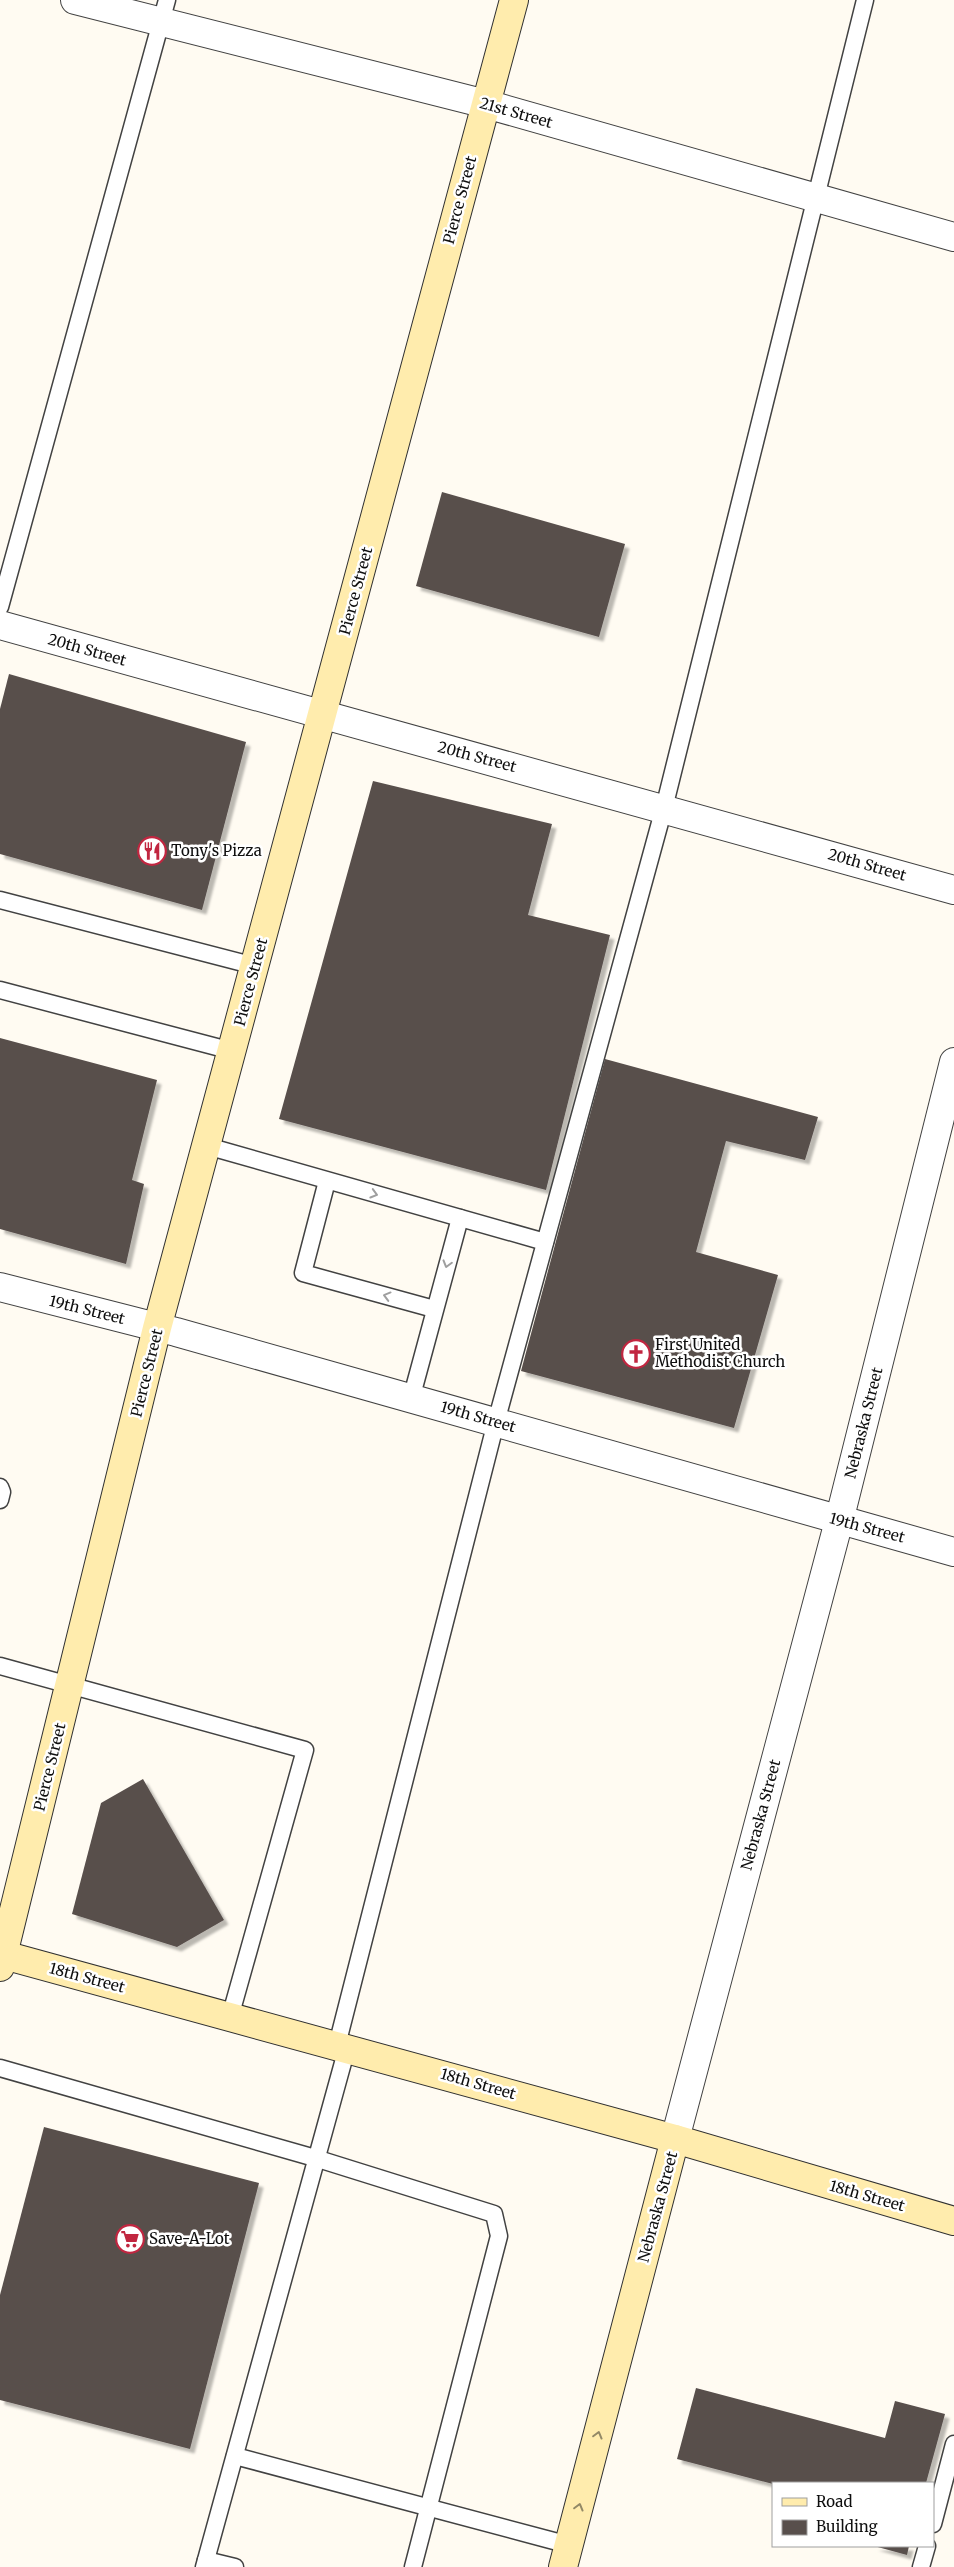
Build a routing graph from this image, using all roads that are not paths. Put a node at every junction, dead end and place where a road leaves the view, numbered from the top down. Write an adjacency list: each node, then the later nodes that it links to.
1 (75, 0): 4 (street, 21st Street)
2 (514, 0): 5 (main road, Pierce Street)
3 (865, 0): 6 (lane)
4 (164, 11): 5 (street, 21st Street); 8 (lane)
5 (486, 104): 6 (street, 21st Street); 10 (main road, Pierce Street)
6 (814, 197): 7 (street, 21st Street); 11 (lane)
7 (954, 237)
8 (0, 607)
9 (0, 626): 10 (street, 20th Street)
10 (323, 715): 11 (street, 20th Street); 14 (main road, Pierce Street)
11 (664, 808): 12 (street, 20th Street); 21 (lane)
12 (954, 890)
13 (0, 900): 14 (lane)
14 (255, 966): 16 (main road, Pierce Street)
15 (0, 990): 16 (lane)
16 (232, 1051): 18 (main road, Pierce Street)
17 (954, 1062): 29 (street, Nebraska Street)
18 (207, 1146): 19 (lane); 24 (main road, Pierce Street)
19 (327, 1181): 20 (lane, one-way to 20); 23 (lane, one-way to 19)
20 (460, 1218): 21 (lane); 23 (lane, one-way to 23)
21 (546, 1242): 26 (lane)
22 (0, 1287): 24 (street, 19th Street)
23 (434, 1309): 25 (lane)
24 (158, 1328): 25 (street, 19th Street); 32 (main road, Pierce Street)
25 (411, 1399): 26 (street, 19th Street)
26 (496, 1422): 29 (street, 19th Street); 35 (lane)
27 (0, 1487): 28 (lane)
28 (0, 1500)
29 (839, 1521): 30 (street, 19th Street); 37 (street, Nebraska Street)
30 (954, 1552)
31 (0, 1666): 32 (lane)
32 (71, 1686): 33 (main road, Pierce Street); 34 (lane)
33 (1, 1959): 34 (main road, 18th Street)
34 (230, 2017): 35 (main road, 18th Street)
35 (342, 2046): 37 (main road, 18th Street); 38 (lane)
36 (0, 2068): 38 (lane)
37 (675, 2139): 39 (main road, 18th Street); 45 (main road, Nebraska Street, one-way to 37)
38 (315, 2158): 41 (lane); 42 (lane)
39 (954, 2222)
40 (954, 2444): 43 (lane)
41 (235, 2456): 42 (lane); 46 (lane)
42 (429, 2507): 45 (lane); 48 (lane)
43 (934, 2520)
44 (927, 2547): 49 (lane)
45 (566, 2556)
46 (205, 2564): 47 (lane)
47 (235, 2567)
48 (413, 2567)
49 (921, 2567)

